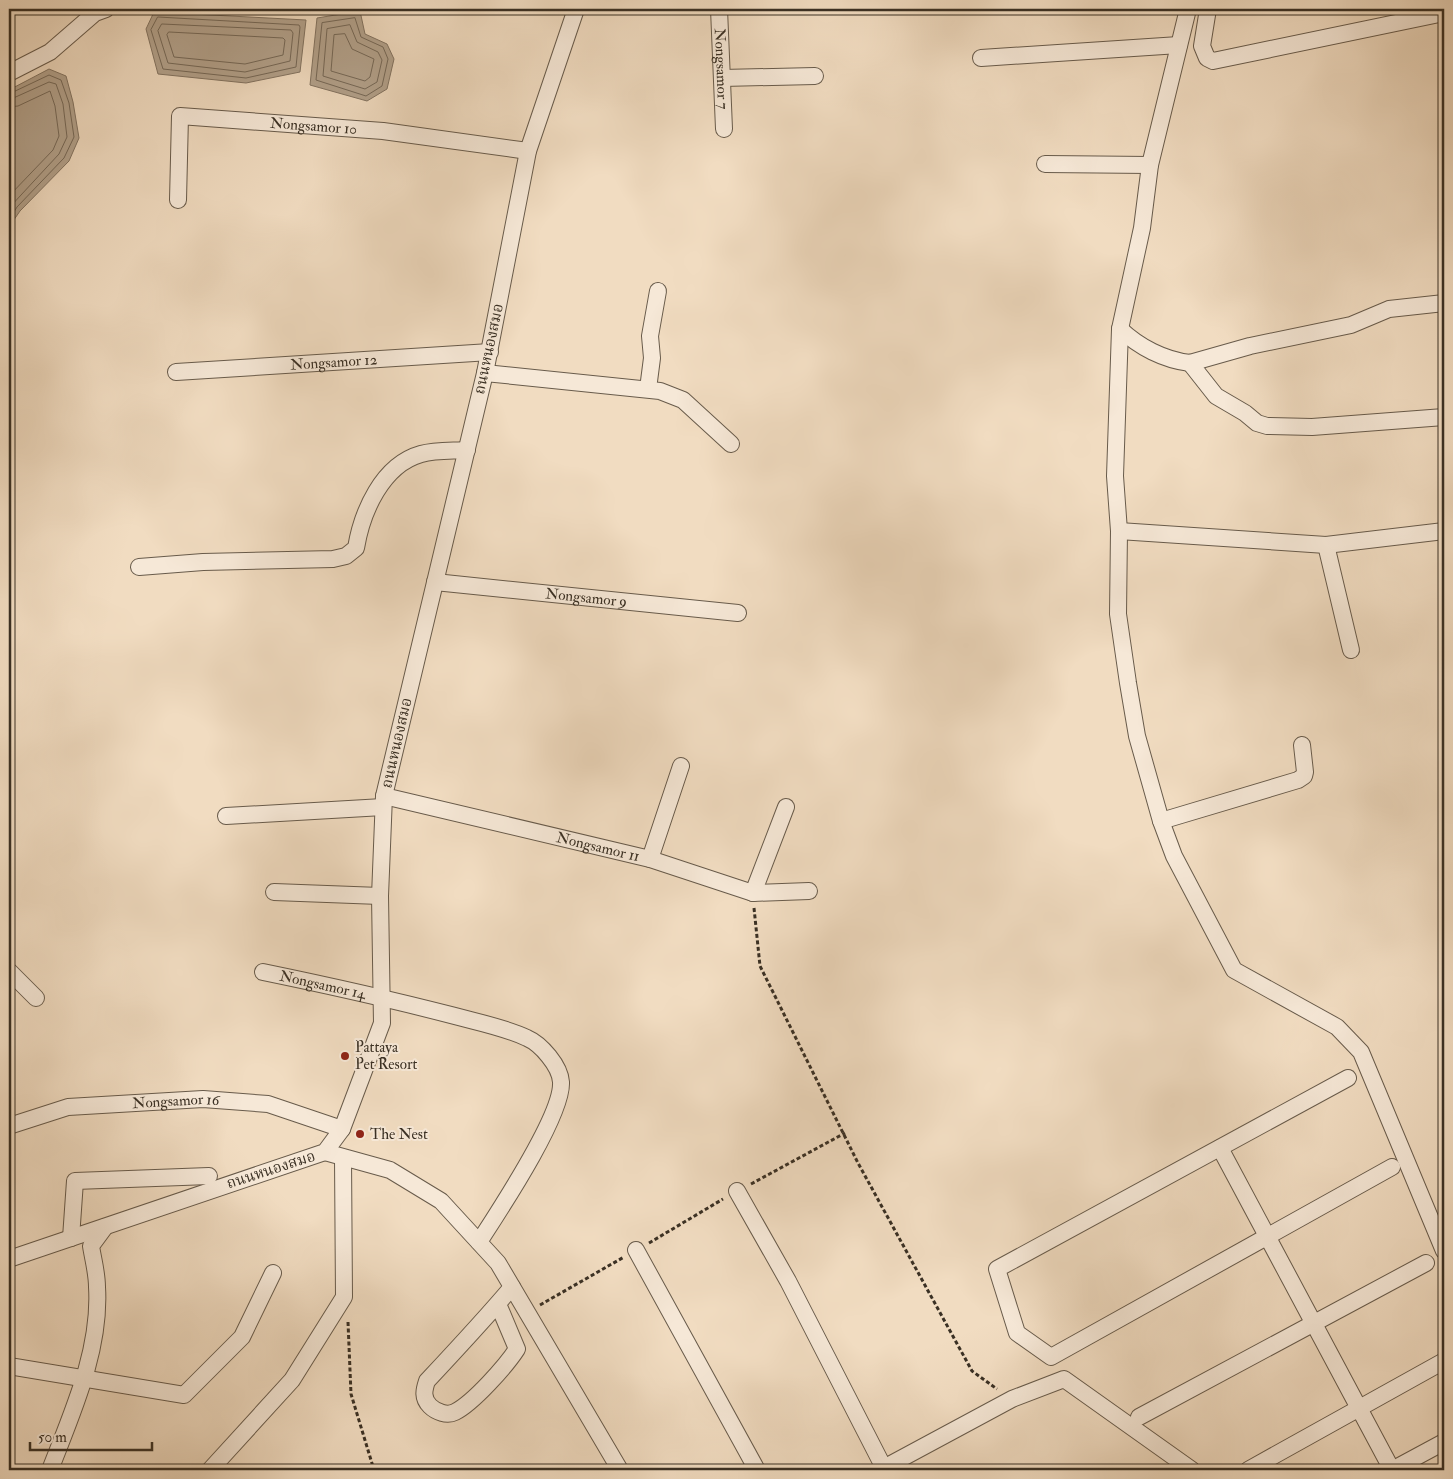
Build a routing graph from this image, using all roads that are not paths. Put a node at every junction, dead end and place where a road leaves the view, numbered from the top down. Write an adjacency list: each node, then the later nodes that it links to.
1 (106, 9): 9 (street)
2 (576, 9): 13 (street, ถนนหนองสมอ)
3 (719, 9): 11 (street, Nongsamor 7)
4 (1188, 9): 7 (street)
5 (1208, 9): 6 (street)
6 (1444, 13)
7 (1179, 45): 8 (street); 15 (street)
8 (981, 58)
9 (9, 72)
10 (815, 76): 11 (street)
11 (722, 78): 12 (street, Nongsamor 7)
12 (724, 129)
13 (528, 151): 16 (street, Nongsamor 10); 20 (street, ถนนหนองสมอ)
14 (1045, 164): 15 (street)
15 (1150, 165): 19 (street)
16 (178, 200)
17 (658, 291): 24 (street)
18 (1444, 303): 21 (street)
19 (1120, 329): 21 (street); 28 (street)
20 (490, 352): 22 (street, Nongsamor 12); 23 (street, ถนนหนองสมอ)
21 (1190, 364): 25 (street)
22 (176, 372)
23 (485, 373): 24 (street); 27 (street, ถนนหนองสมอ)
24 (648, 389): 26 (street)
25 (1444, 417)
26 (731, 444)
27 (467, 450): 31 (street); 32 (street, ถนนหนองสมอ)
28 (1119, 531): 30 (street); 40 (street)
29 (1444, 531): 30 (street)
30 (1326, 544): 34 (street)
31 (139, 567)
32 (435, 582): 33 (street, Nongsamor 9); 37 (street, ถนนหนองสมอ)
33 (738, 613)
34 (1351, 650)
35 (1302, 744): 40 (street)
36 (681, 766): 41 (street)
37 (384, 802): 39 (street, Nongsamor 11); 41 (street, Nongsamor 11); 45 (street, ถนนหนองสมอ)
38 (786, 807): 44 (street)
39 (226, 816)
40 (1160, 821): 64 (street)
41 (650, 859): 44 (street, Nongsamor 11)
42 (810, 891): 44 (street, Nongsamor 11)
43 (274, 892): 45 (street)
44 (753, 893)
45 (380, 896): 48 (street, ถนนหนองสมอ)
46 (9, 971): 49 (street)
47 (263, 972): 48 (street, Nongsamor 14)
48 (383, 997): 52 (street, ถนนหนองสมอ); 62 (street, Nongsamor 14)
49 (36, 998)
50 (1348, 1078): 53 (street)
51 (9, 1126): 52 (street, Nongsamor 16)
52 (342, 1129): 54 (street, ถนนหนองสมอ)
53 (1220, 1148): 60 (street); 60 (street)
54 (325, 1152): 55 (street); 59 (street, ถนนหนองสมอ)
55 (344, 1158): 62 (street); 78 (street)
56 (1392, 1167): 60 (street)
57 (209, 1176): 61 (street)
58 (737, 1191): 81 (street)
59 (105, 1227): 61 (street, ถนนหนองสมอ); 73 (street)
60 (1268, 1236): 70 (street)
61 (71, 1238): 65 (street, ถนนหนองสมอ)
62 (479, 1242): 68 (street)
63 (636, 1250): 80 (street)
64 (1444, 1251)
65 (9, 1259)
66 (1426, 1263): 70 (street)
67 (273, 1273): 73 (street)
68 (512, 1287): 69 (street); 79 (street)
69 (498, 1304): 69 (street)
70 (1314, 1323): 74 (street); 75 (street)
71 (1444, 1361): 74 (street)
72 (9, 1366): 73 (street)
73 (83, 1379): 77 (street)
74 (1359, 1408): 83 (street); 84 (street)
75 (1139, 1417)
76 (1444, 1442): 84 (street)
77 (50, 1470)
78 (210, 1470)
79 (620, 1470)
80 (757, 1470)
81 (883, 1470): 82 (street)
82 (1192, 1470)
83 (1248, 1470)
84 (1392, 1470)

